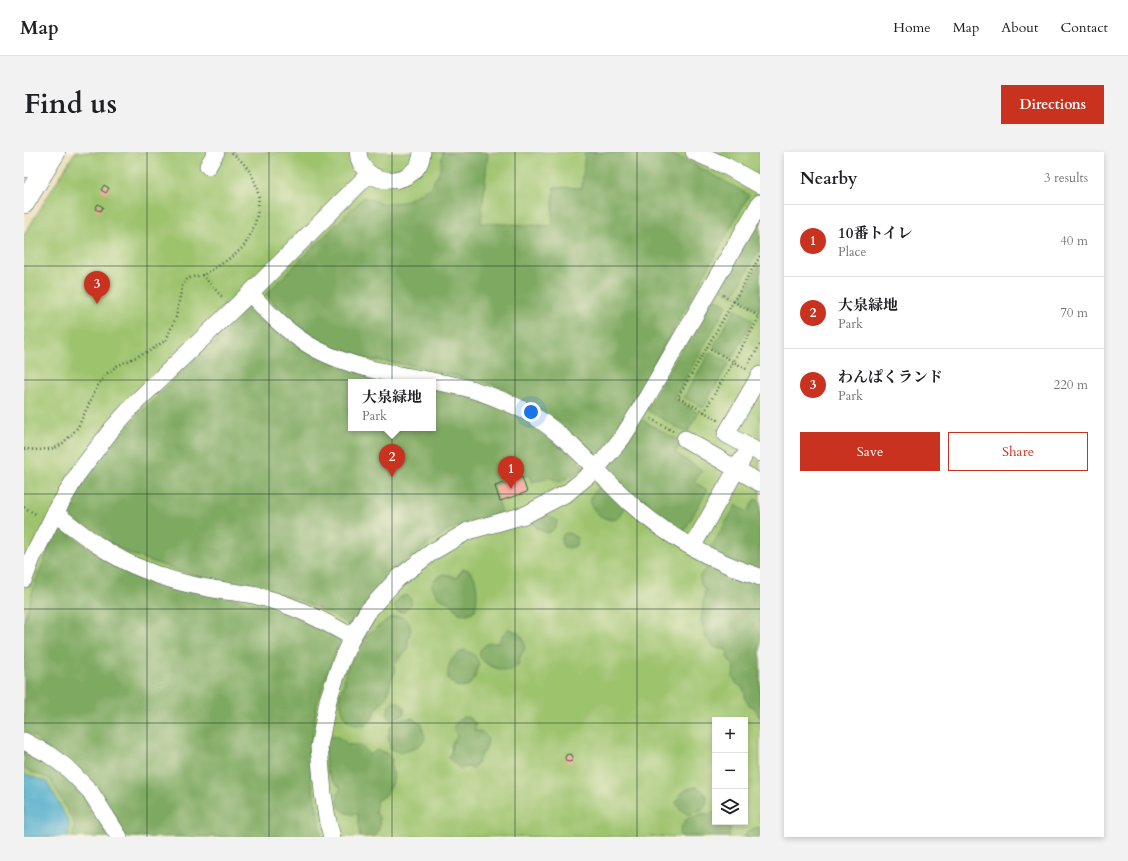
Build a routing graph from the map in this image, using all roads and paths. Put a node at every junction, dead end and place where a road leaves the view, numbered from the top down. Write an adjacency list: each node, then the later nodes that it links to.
1 (33, 152): 7 (main road)
2 (56, 152): 10 (main road)
3 (231, 152): 13 (path)
4 (358, 152): 8 (street)
5 (422, 152): 8 (street)
6 (694, 152): 9 (street)
7 (24, 167)
8 (369, 174): 14 (street)
9 (760, 185)
10 (24, 203)
11 (760, 203): 23 (street)
12 (760, 256): 15 (path)
13 (202, 275): 16 (path); 27 (path)
14 (250, 293): 16 (street); 21 (street)
15 (734, 302): 17 (path); 18 (path)
16 (233, 309): 32 (street)
17 (760, 317): 19 (path)
18 (707, 347): 19 (path); 24 (path)
19 (734, 362): 20 (path); 24 (path)
20 (759, 376): 25 (street)
21 (420, 379)
22 (436, 382): 30 (street)
23 (639, 411): 26 (path); 30 (street)
24 (704, 412): 25 (path)
25 (730, 427): 28 (street)
26 (685, 439): 29 (street)
27 (24, 449)
28 (760, 453)
29 (740, 463): 31 (street); 33 (street)
30 (596, 469): 33 (street); 36 (street)
31 (760, 483)
32 (55, 513): 35 (street); 36 (street)
33 (692, 547): 34 (street)
34 (760, 577)
35 (24, 579)
36 (352, 637): 39 (street)
37 (24, 740): 38 (street)
38 (119, 837)
39 (332, 837)

